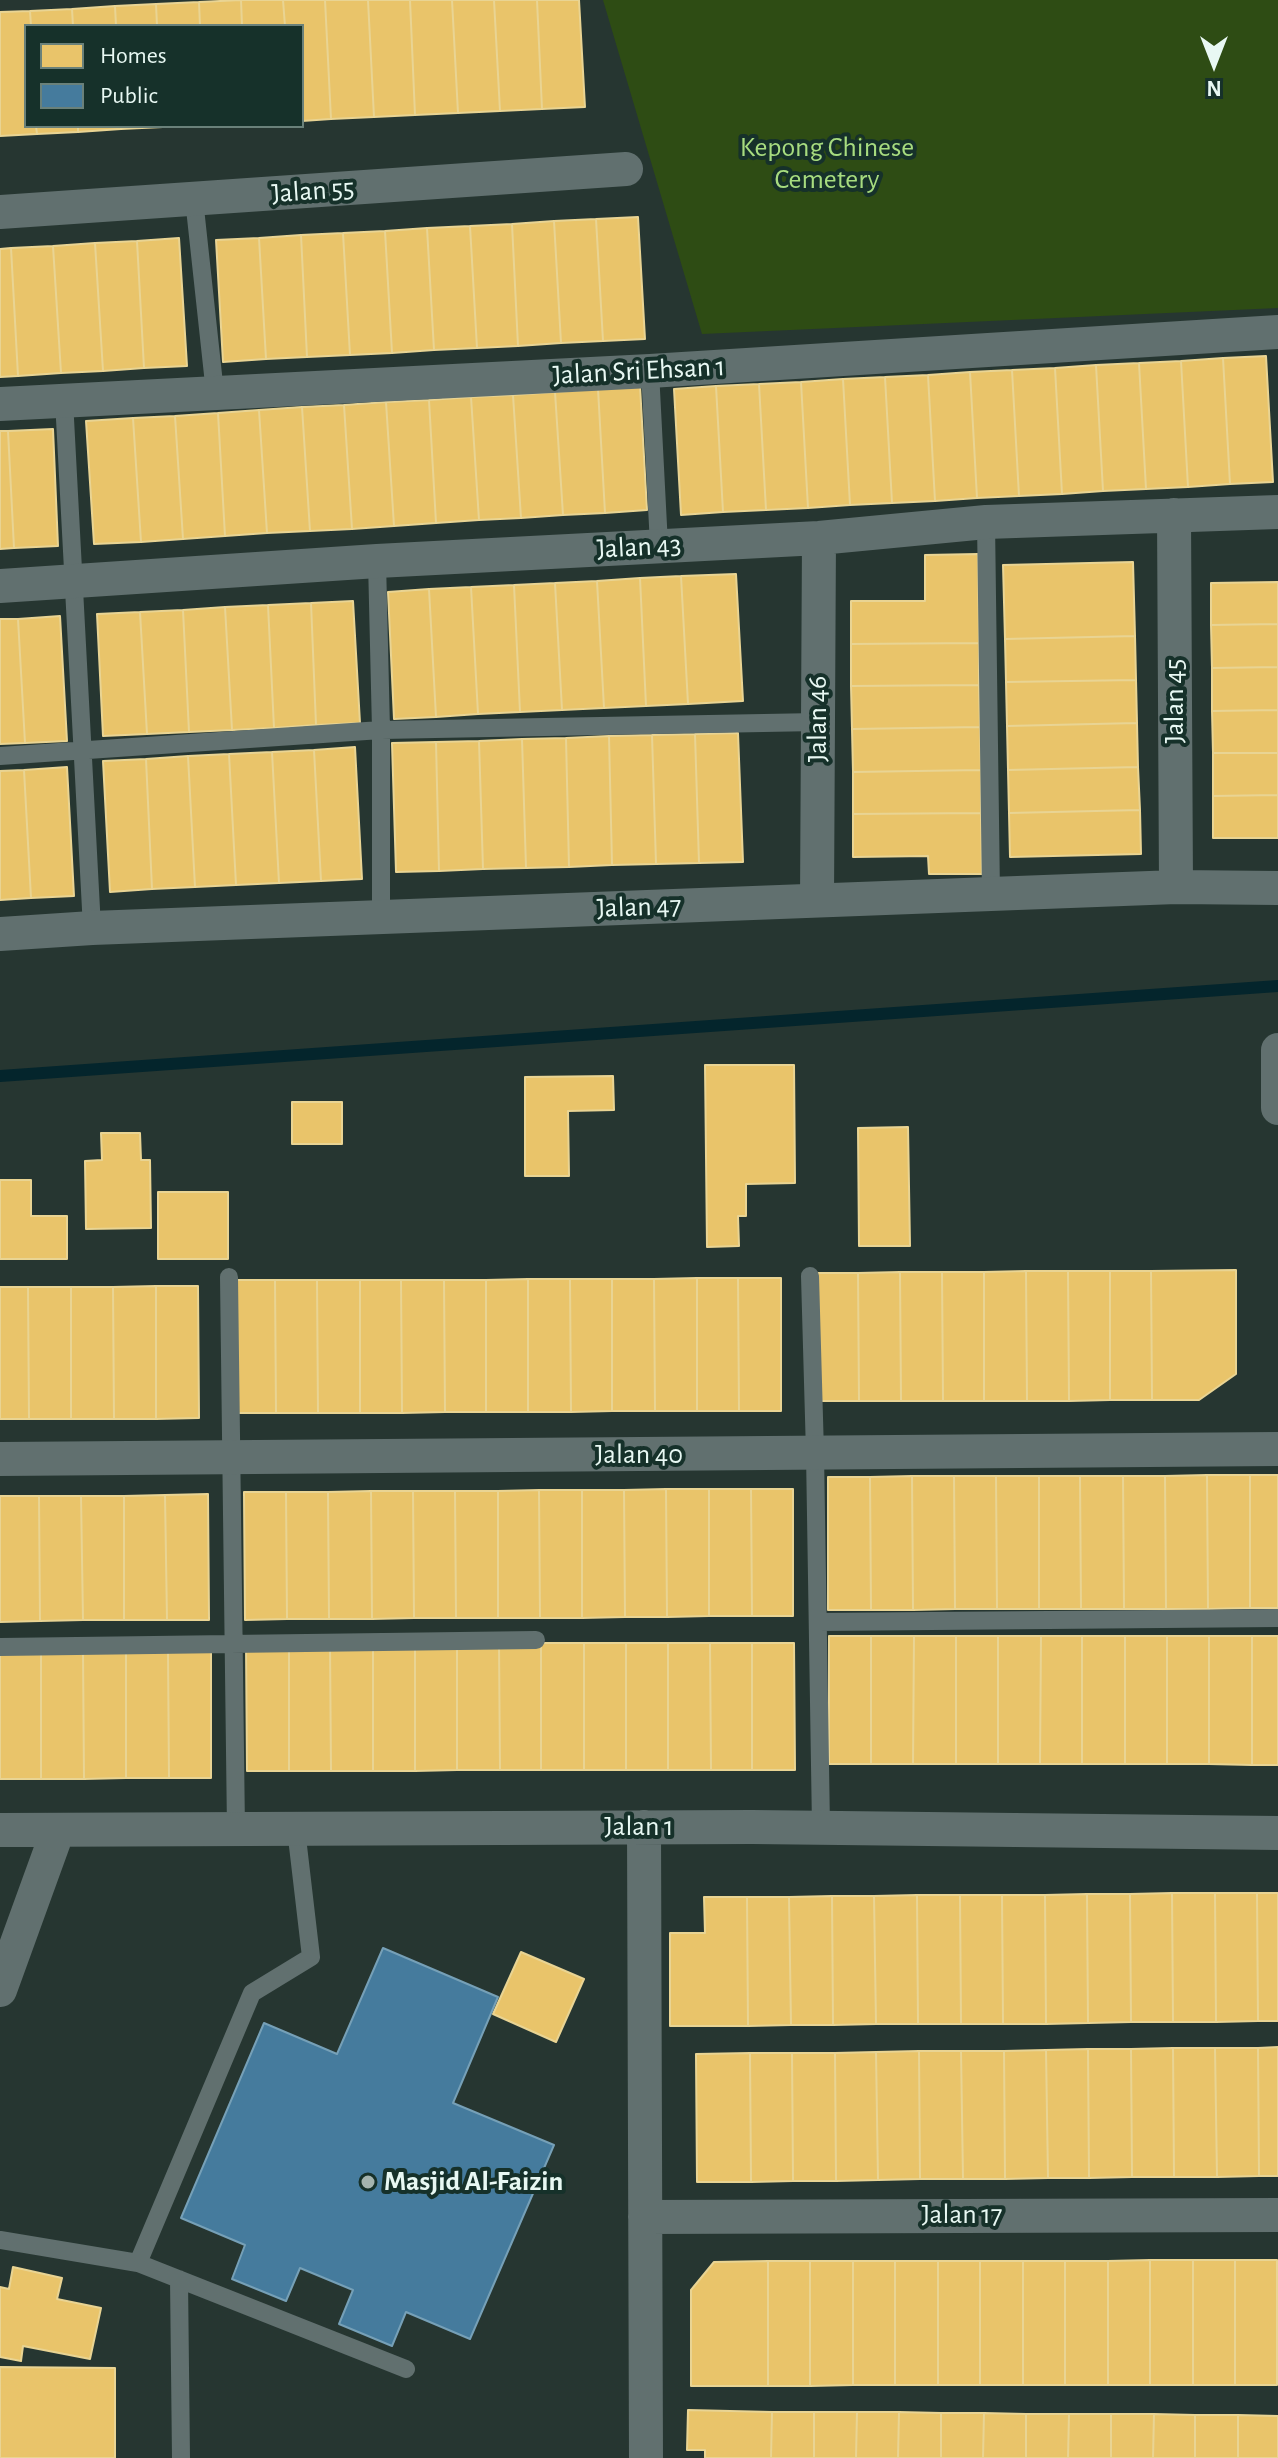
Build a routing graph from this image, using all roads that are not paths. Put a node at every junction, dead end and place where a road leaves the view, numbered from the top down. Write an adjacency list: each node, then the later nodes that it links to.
1 (626, 169): 2 (street, Jalan 55)
2 (194, 199): 3 (street, Jalan 55); 6 (lane)
3 (0, 212)
4 (1278, 332): 5 (street, Jalan Sri Ehsan 1)
5 (650, 371): 6 (street, Jalan Sri Ehsan 1); 13 (lane)
6 (215, 393): 7 (street, Jalan Sri Ehsan 1)
7 (64, 400): 8 (street, Jalan Sri Ehsan 1); 15 (lane)
8 (0, 404)
9 (1278, 512): 10 (street, Jalan 43)
10 (1174, 515): 11 (street, Jalan 43); 21 (street, Jalan 45)
11 (986, 522): 12 (street, Jalan 43); 23 (lane)
12 (819, 538): 13 (street, Jalan 43); 17 (street, Jalan 46)
13 (659, 545): 14 (street, Jalan 43)
14 (377, 561): 15 (street, Jalan 43); 18 (lane)
15 (73, 581): 16 (street, Jalan 43); 19 (lane)
16 (0, 586)
17 (818, 722): 18 (lane); 24 (street, Jalan 46)
18 (381, 730): 19 (lane); 25 (lane)
19 (83, 750): 20 (lane); 26 (lane)
20 (0, 756)
21 (1176, 887): 22 (street, Jalan 47); 23 (street, Jalan 47)
22 (1278, 888)
23 (991, 894): 24 (street, Jalan 47)
24 (817, 900): 25 (street, Jalan 47)
25 (381, 917): 26 (street, Jalan 47)
26 (92, 928): 27 (street, Jalan 47)
27 (0, 934)
28 (1277, 1052): 29 (street)
29 (1278, 1108)
30 (810, 1276): 33 (lane)
31 (229, 1277): 34 (lane)
32 (1278, 1449): 33 (street, Jalan 40)
33 (815, 1453): 34 (street, Jalan 40); 37 (lane)
34 (232, 1458): 35 (street, Jalan 40); 39 (lane)
35 (0, 1459)
36 (1278, 1618): 37 (lane)
37 (818, 1622): 42 (lane)
38 (536, 1640): 39 (lane)
39 (234, 1643): 40 (lane); 46 (lane)
40 (0, 1647)
41 (644, 1827): 42 (street, Jalan 1); 43 (street, Jalan 1); 50 (street)
42 (821, 1827): 47 (street, Jalan 1)
43 (296, 1829): 46 (street, Jalan 1); 52 (lane)
44 (0, 1830): 45 (street, Jalan 1)
45 (58, 1830): 46 (street, Jalan 1); 48 (street)
46 (236, 1830)
47 (1278, 1833)
48 (0, 1990)
49 (1278, 2215): 50 (street, Jalan 17)
50 (645, 2217): 56 (street)
51 (0, 2240): 52 (lane)
52 (138, 2263): 53 (lane)
53 (179, 2279): 54 (lane); 55 (lane)
54 (406, 2369)
55 (181, 2458)
56 (646, 2458)

